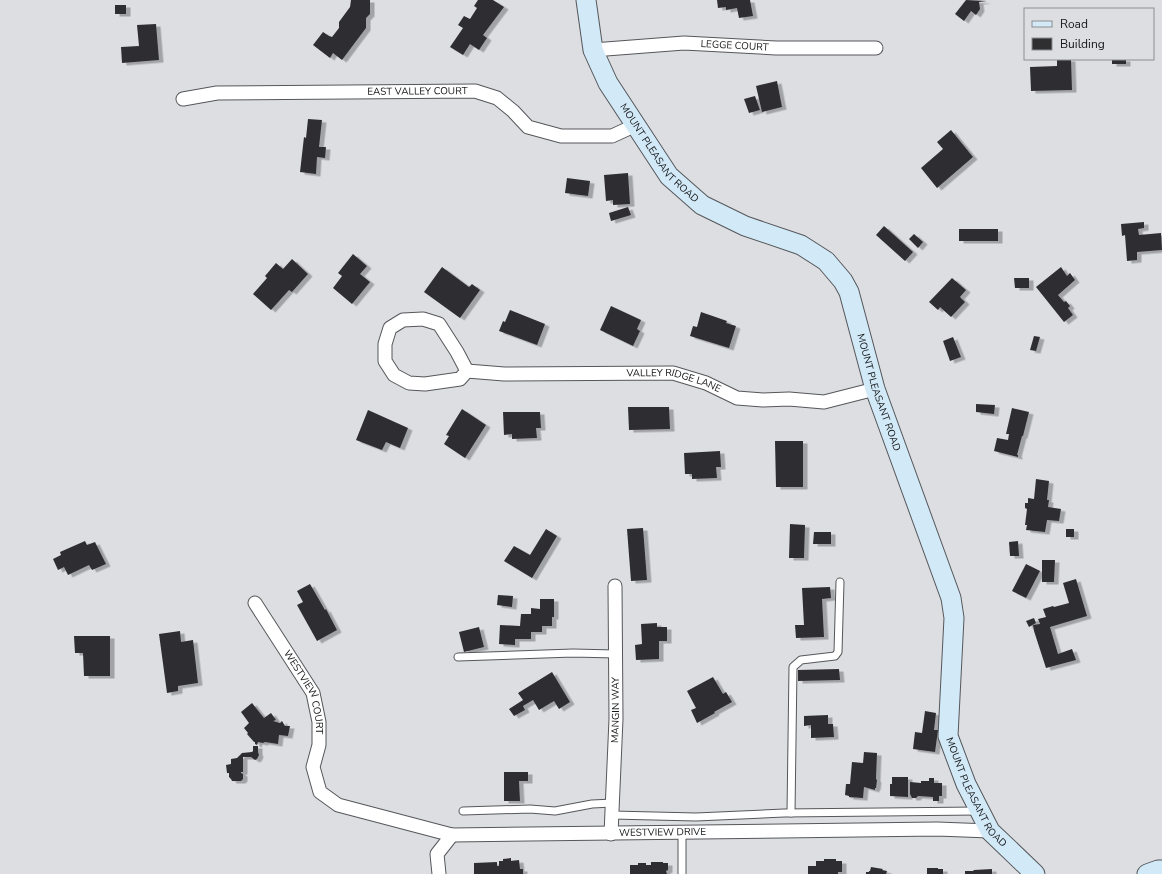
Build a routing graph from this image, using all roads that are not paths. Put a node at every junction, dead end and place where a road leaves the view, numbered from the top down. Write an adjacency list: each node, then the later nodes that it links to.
1 (586, 0): 3 (street, MOUNT PLEASANT ROAD)
2 (876, 48): 3 (street, LEGGE COURT)
3 (593, 50): 5 (street, MOUNT PLEASANT ROAD)
4 (183, 99): 5 (street, EAST VALLEY COURT)
5 (636, 125): 7 (street, MOUNT PLEASANT ROAD)
6 (467, 371): 6 (street); 7 (street, VALLEY RIDGE LANE)
7 (875, 389): 16 (street, MOUNT PLEASANT ROAD)
8 (840, 582): 17 (lane)
9 (615, 586): 11 (street, MANGIN WAY)
10 (255, 603): 13 (street, WESTVIEW COURT)
11 (616, 654): 12 (lane); 14 (street, MANGIN WAY)
12 (458, 657)
13 (338, 805): 21 (street, WESTVIEW DRIVE)
14 (612, 809): 15 (lane); 17 (lane); 20 (street, MANGIN WAY)
15 (463, 811)
16 (980, 811): 17 (lane); 18 (street, MOUNT PLEASANT ROAD)
17 (791, 813)
18 (990, 831): 19 (street, WESTVIEW DRIVE); 25 (street, MOUNT PLEASANT ROAD)
19 (682, 833): 20 (street, WESTVIEW DRIVE); 24 (lane)
20 (612, 834): 21 (street, WESTVIEW DRIVE)
21 (452, 835): 23 (street)
22 (1162, 870): 26 (street)
23 (438, 874)
24 (682, 874)
25 (1034, 874)
26 (1147, 874)

